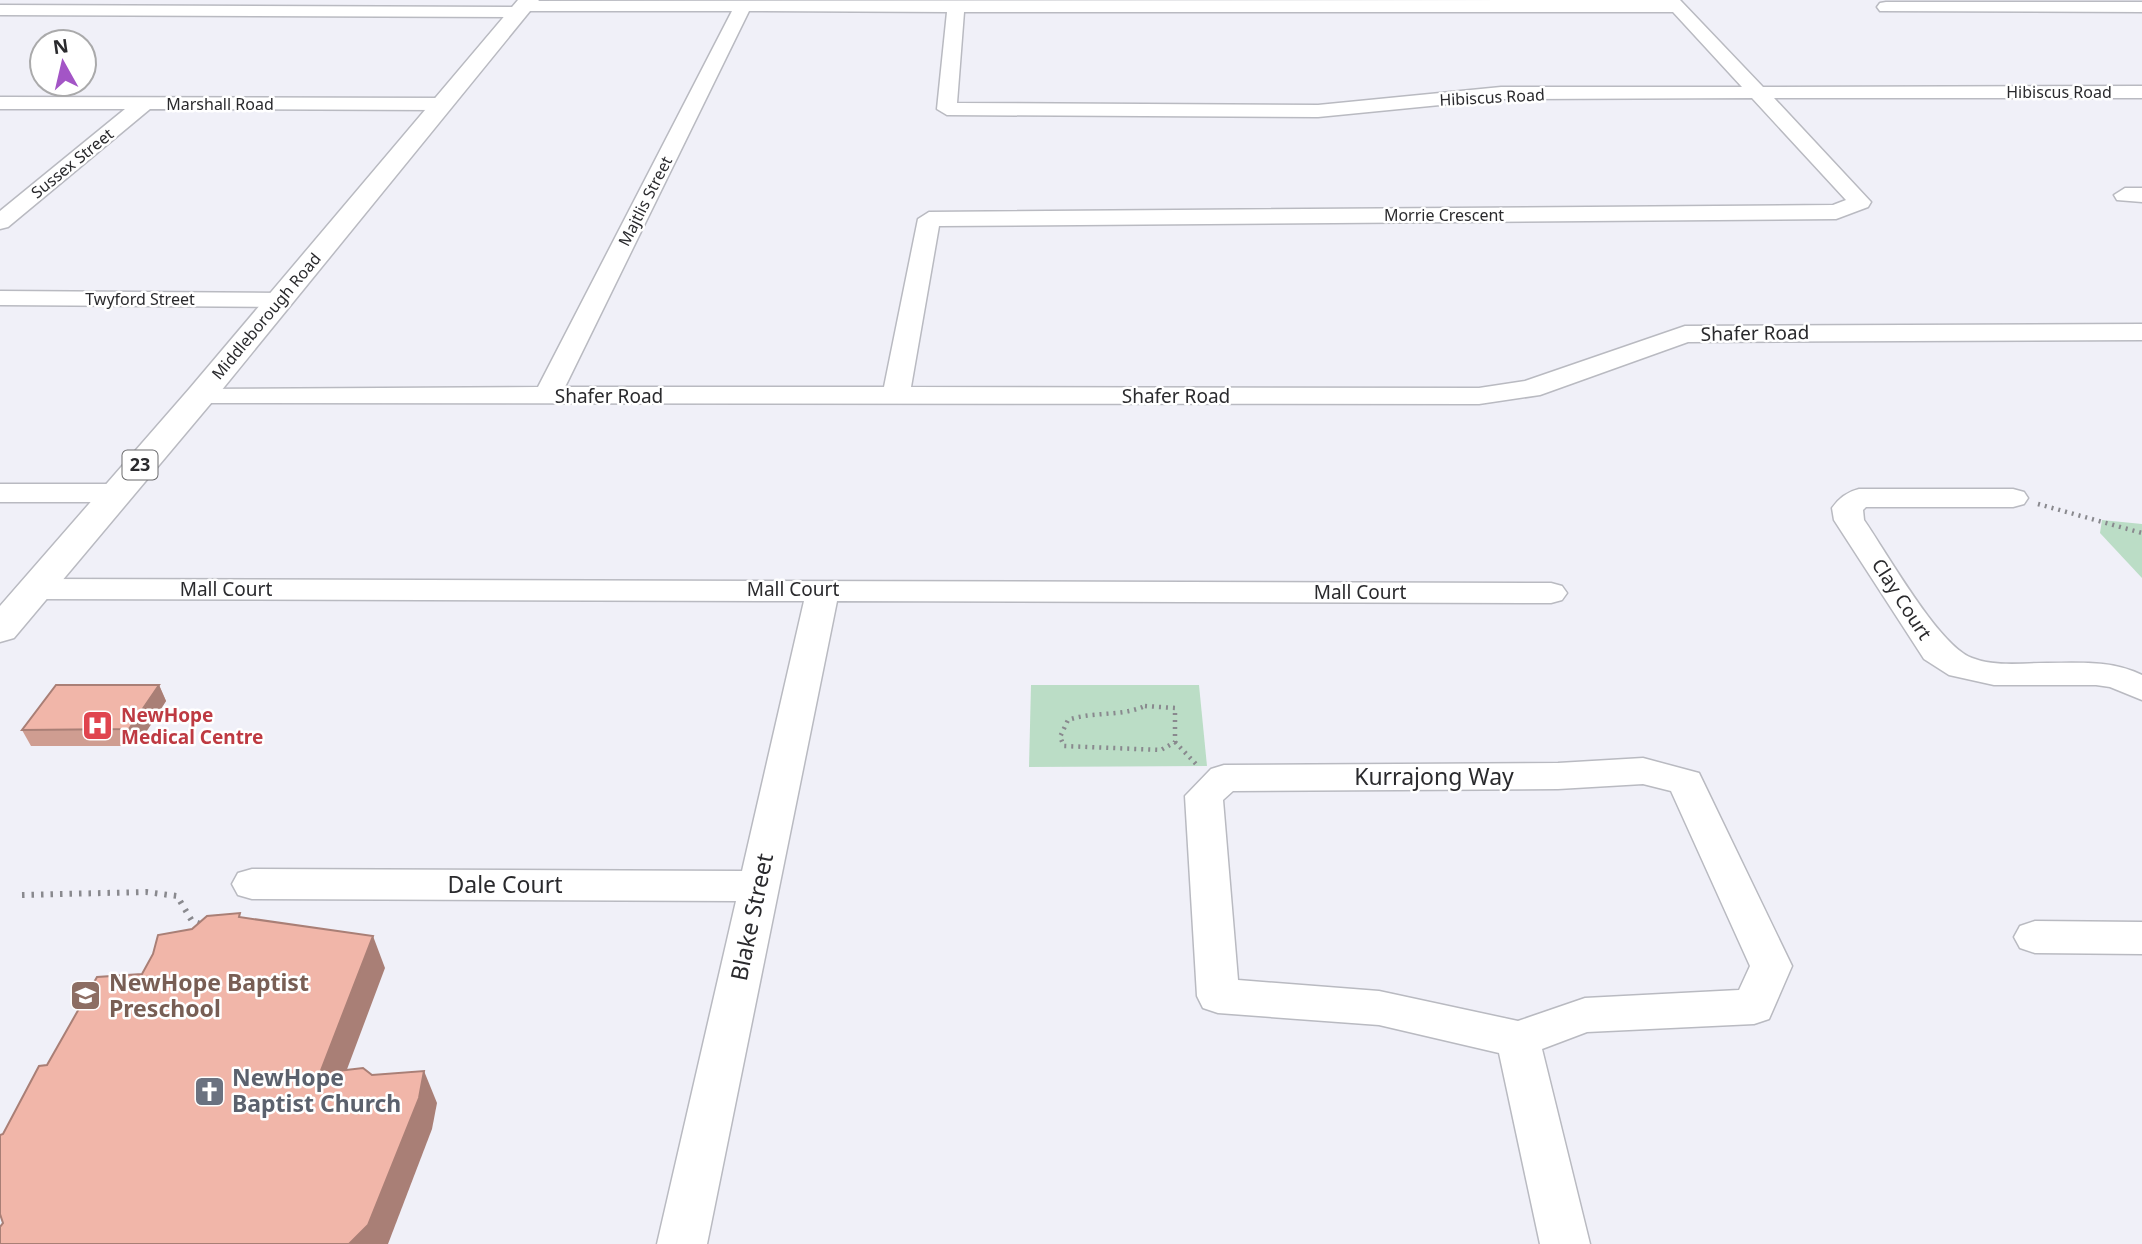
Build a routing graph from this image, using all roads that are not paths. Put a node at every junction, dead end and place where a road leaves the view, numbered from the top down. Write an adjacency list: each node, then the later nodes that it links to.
1 (1675, 4): 2 (street); 8 (street, Morrie Crescent)
2 (956, 5): 4 (street); 8 (street, Hibiscus Road)
3 (524, 6): 4 (street); 7 (street); 12 (main road, Middleborough Road / 23)
4 (743, 6): 19 (street, Majtlis Street)
5 (1886, 7): 6 (street)
6 (2142, 7)
7 (0, 10)
8 (1759, 92): 9 (street, Hibiscus Road); 18 (street, Morrie Crescent)
9 (2142, 92)
10 (0, 103): 11 (street, Marshall Road)
11 (144, 104): 12 (street, Marshall Road); 13 (street, Sussex Street)
12 (441, 104): 15 (main road, Middleborough Road / 23)
13 (0, 222)
14 (0, 298): 15 (street, Twyford Street)
15 (280, 300): 17 (main road, Middleborough Road / 23)
16 (2142, 332): 18 (street, Shafer Road)
17 (201, 395): 19 (street, Shafer Road); 21 (main road, Middleborough Road / 23)
18 (896, 396): 19 (street, Shafer Road)
19 (547, 397)
20 (0, 493): 21 (street)
21 (116, 493): 23 (main road, Middleborough Road / 23)
22 (2013, 498): 27 (street, Clay Court)
23 (35, 589): 24 (street, Mall Court); 26 (main road, Middleborough Road / 23)
24 (823, 589): 25 (street, Mall Court); 29 (street, Blake Street)
25 (1551, 593)
26 (0, 630)
27 (2142, 689)
28 (252, 884): 29 (street, Dale Court)
29 (758, 886): 33 (street, Blake Street)
30 (2035, 937): 31 (street)
31 (2142, 938)
32 (1518, 1039): 32 (street, Kurrajong Way); 34 (street)
33 (682, 1244)
34 (1564, 1244)

